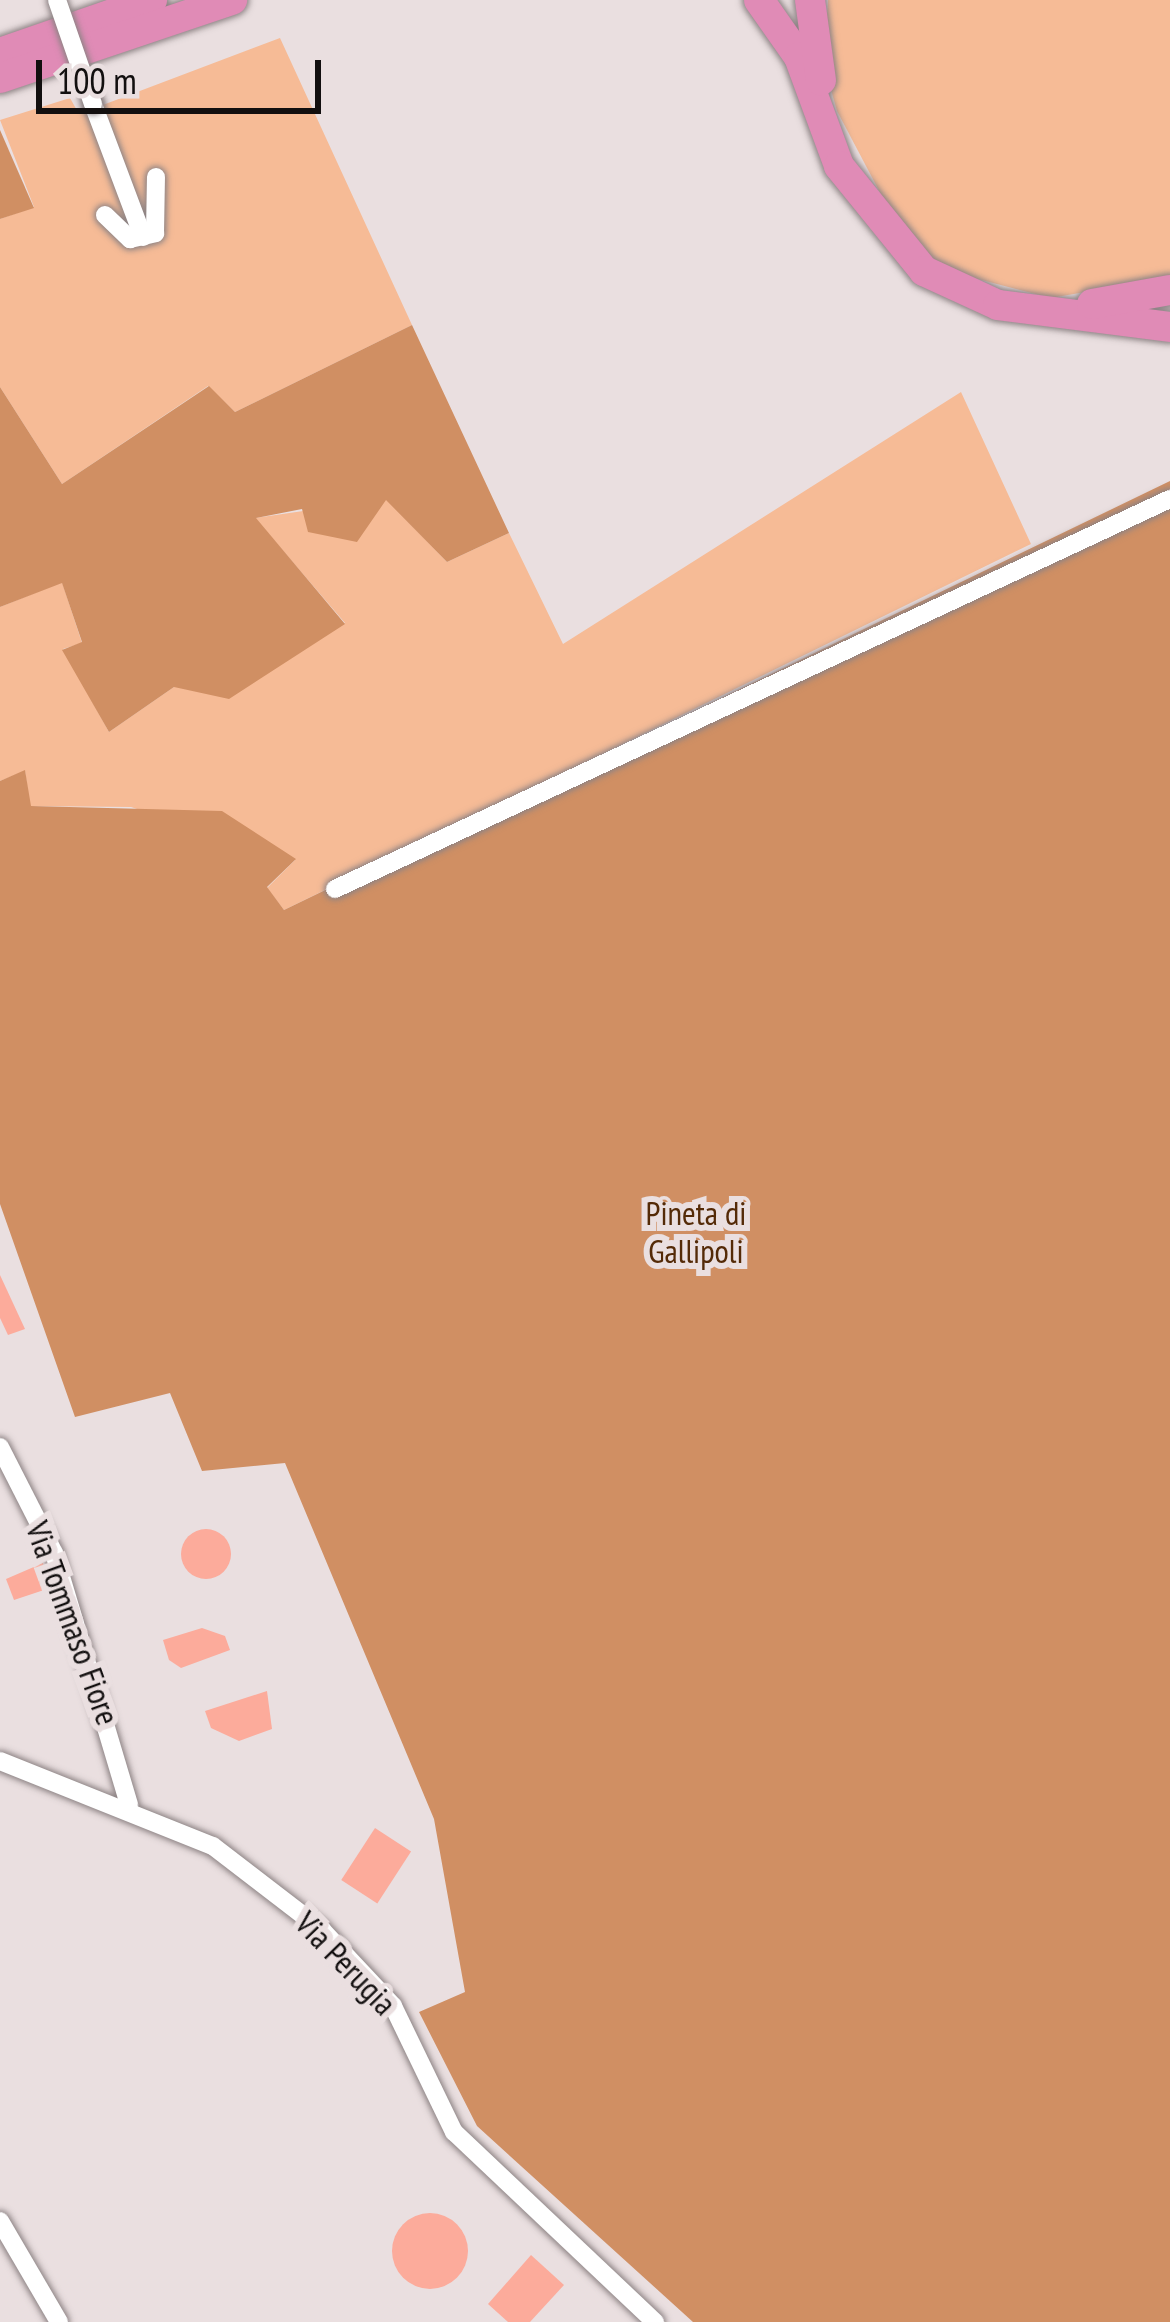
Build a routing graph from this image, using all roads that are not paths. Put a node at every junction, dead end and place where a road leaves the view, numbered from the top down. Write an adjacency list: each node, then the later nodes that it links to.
1 (57, 0): 11 (street, bridge)
2 (152, 0): 6 (highway)
3 (759, 0): 9 (highway)
4 (810, 0): 9 (highway)
5 (230, 2): 7 (highway)
6 (0, 53)
7 (0, 79)
8 (156, 177): 11 (street)
9 (853, 189): 13 (highway)
10 (105, 215): 11 (street)
11 (143, 237)
12 (1161, 290): 13 (highway)
13 (1056, 310): 14 (highway)
14 (1170, 327)
15 (1170, 499): 16 (street)
16 (335, 889)
17 (0, 1447): 19 (street, Via Tommaso Fiore)
18 (0, 1761): 19 (street, Via Perugia)
19 (128, 1804): 22 (street, Via Perugia)
20 (0, 2221): 21 (street)
21 (59, 2322)
22 (655, 2322)

